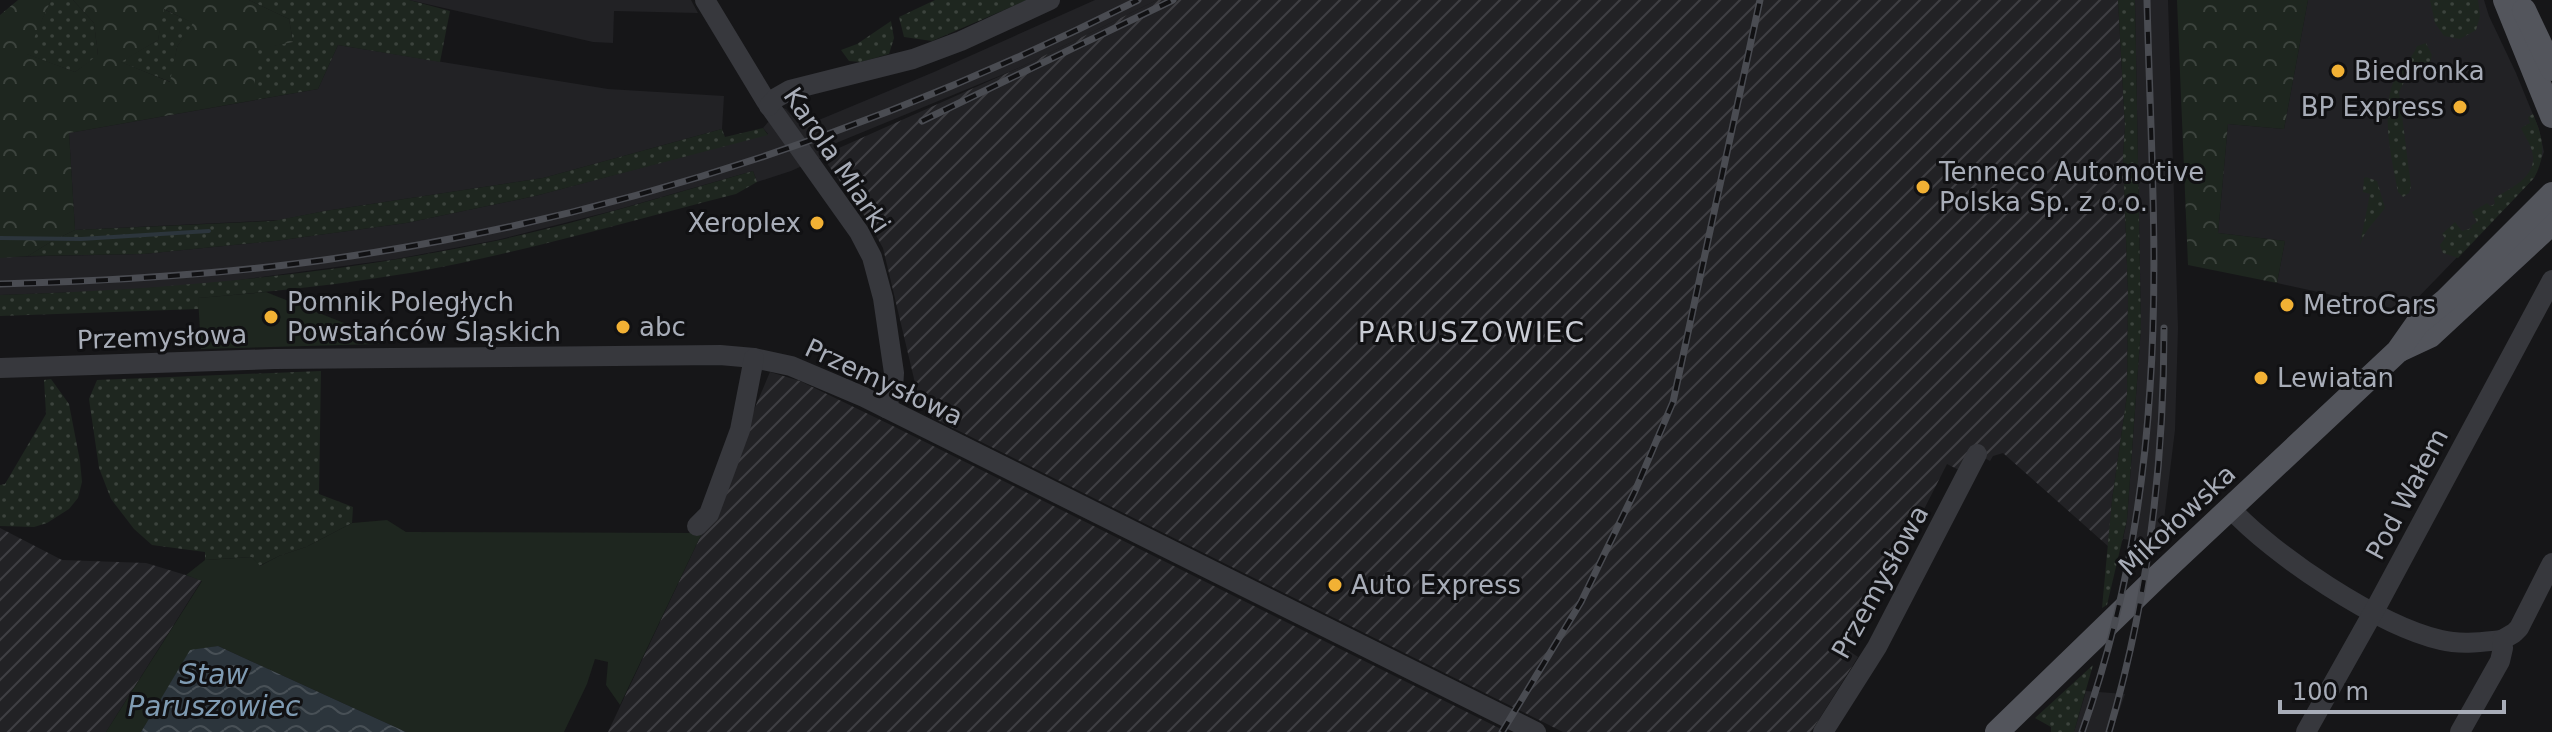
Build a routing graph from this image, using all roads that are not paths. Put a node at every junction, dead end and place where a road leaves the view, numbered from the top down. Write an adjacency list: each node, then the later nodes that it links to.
1 (705, 0): 6 (street, Karola Miarki)
2 (1050, 0): 6 (street)
3 (2505, 0): 7 (main road)
4 (2519, 0): 5 (main road)
5 (2552, 69)
6 (769, 106): 14 (street, Karola Miarki)
7 (2552, 116)
8 (2552, 194): 11 (main road, Mikołowska)
9 (2552, 223): 11 (main road, Mikołowska)
10 (2552, 280): 19 (street, Pod Wałem)
11 (2398, 351): 16 (main road, Mikołowska)
12 (754, 358): 13 (street, Przemysłowa); 14 (street, Przemysłowa); 17 (street)
13 (0, 368)
14 (886, 408): 21 (street, Przemysłowa)
15 (1977, 454): 22 (street, Przemysłowa)
16 (2230, 508): 19 (street); 23 (main road, Mikołowska)
17 (697, 526)
18 (2552, 563): 20 (street)
19 (2373, 612): 20 (street); 24 (street, Pod Wałem)
20 (2502, 640): 25 (street)
21 (1536, 732)
22 (1823, 732)
23 (1997, 732)
24 (2306, 732)
25 (2460, 732)

